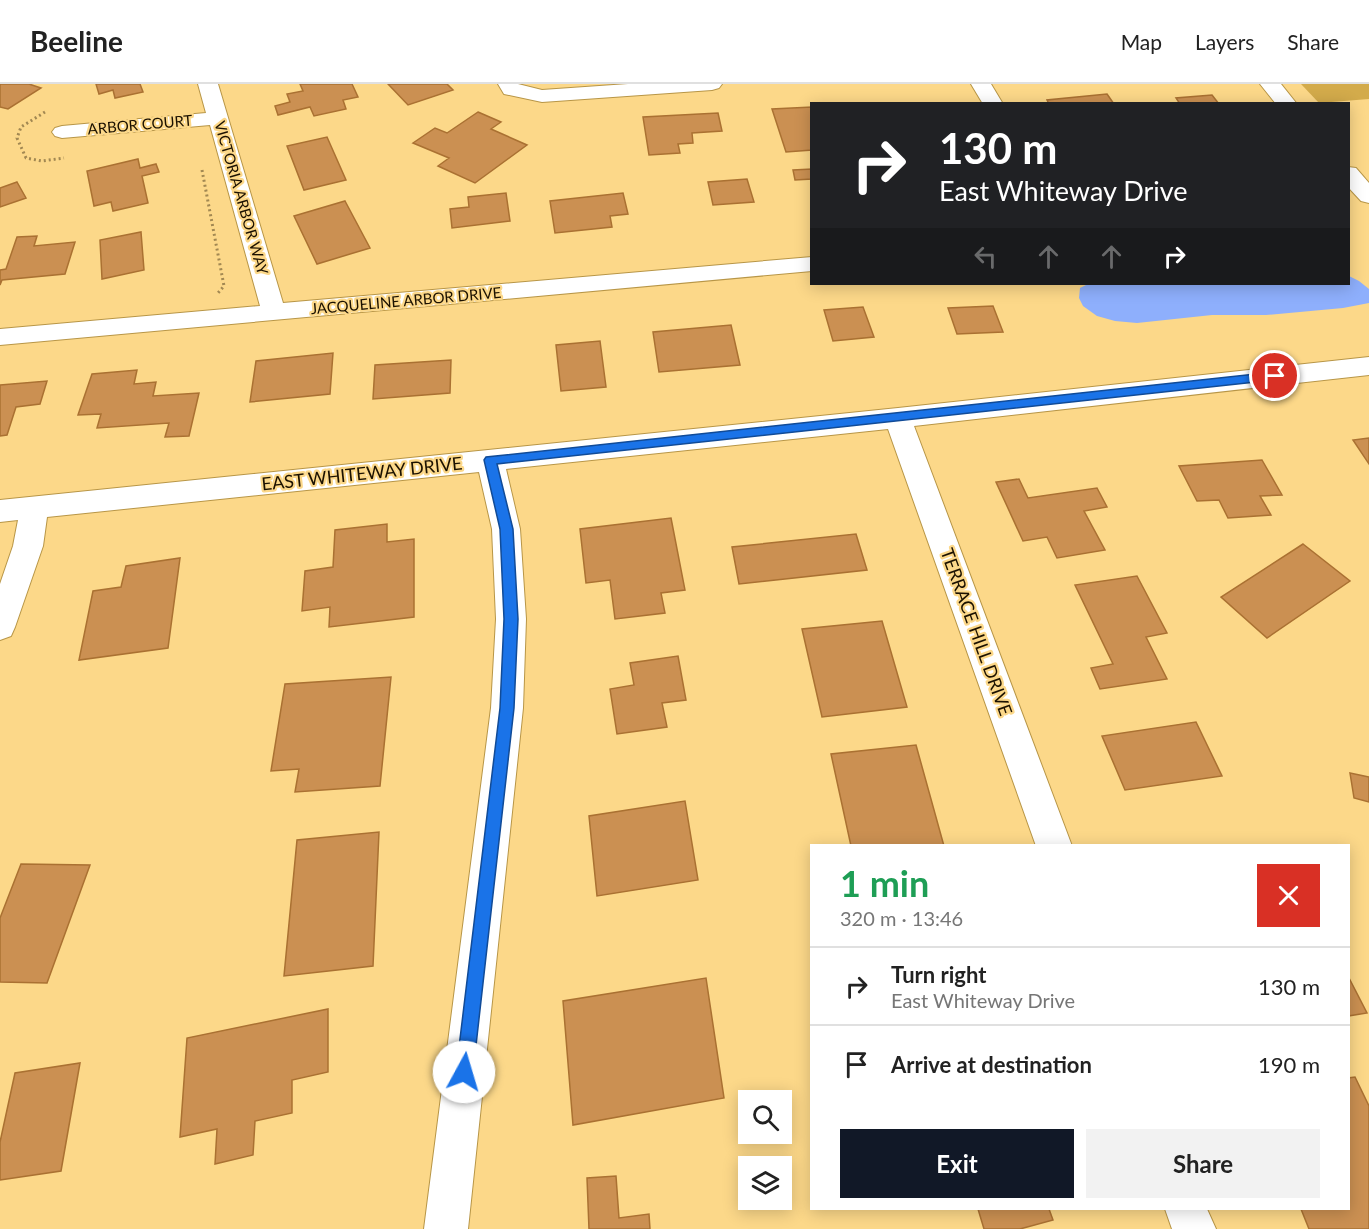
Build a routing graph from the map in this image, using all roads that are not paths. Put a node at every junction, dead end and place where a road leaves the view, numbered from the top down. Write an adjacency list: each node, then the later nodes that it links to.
1 (208, 84): 8 (street, VICTORIA ARBOR WAY)
2 (508, 84): 3 (street)
3 (712, 84)
4 (981, 84): 6 (street)
5 (1270, 84): 7 (street)
6 (992, 102)
7 (1285, 102)
8 (218, 118): 9 (street, ARBOR COURT); 13 (street, VICTORIA ARBOR WAY)
9 (62, 132)
10 (1350, 175): 11 (street)
11 (1369, 196)
12 (810, 264): 13 (street, JACQUELINE ARBOR DRIVE)
13 (273, 313): 14 (street, JACQUELINE ARBOR DRIVE)
14 (0, 337)
15 (1369, 366): 16 (street, EAST WHITEWAY DRIVE)
16 (898, 418): 17 (street, EAST WHITEWAY DRIVE); 21 (street, TERRACE HILL DRIVE)
17 (490, 460): 18 (street, EAST WHITEWAY DRIVE); 23 (street)
18 (34, 508): 19 (street, EAST WHITEWAY DRIVE); 20 (street)
19 (0, 511)
20 (0, 627)
21 (1053, 844)
22 (1186, 1210): 24 (street)
23 (446, 1229)
24 (1194, 1229)

